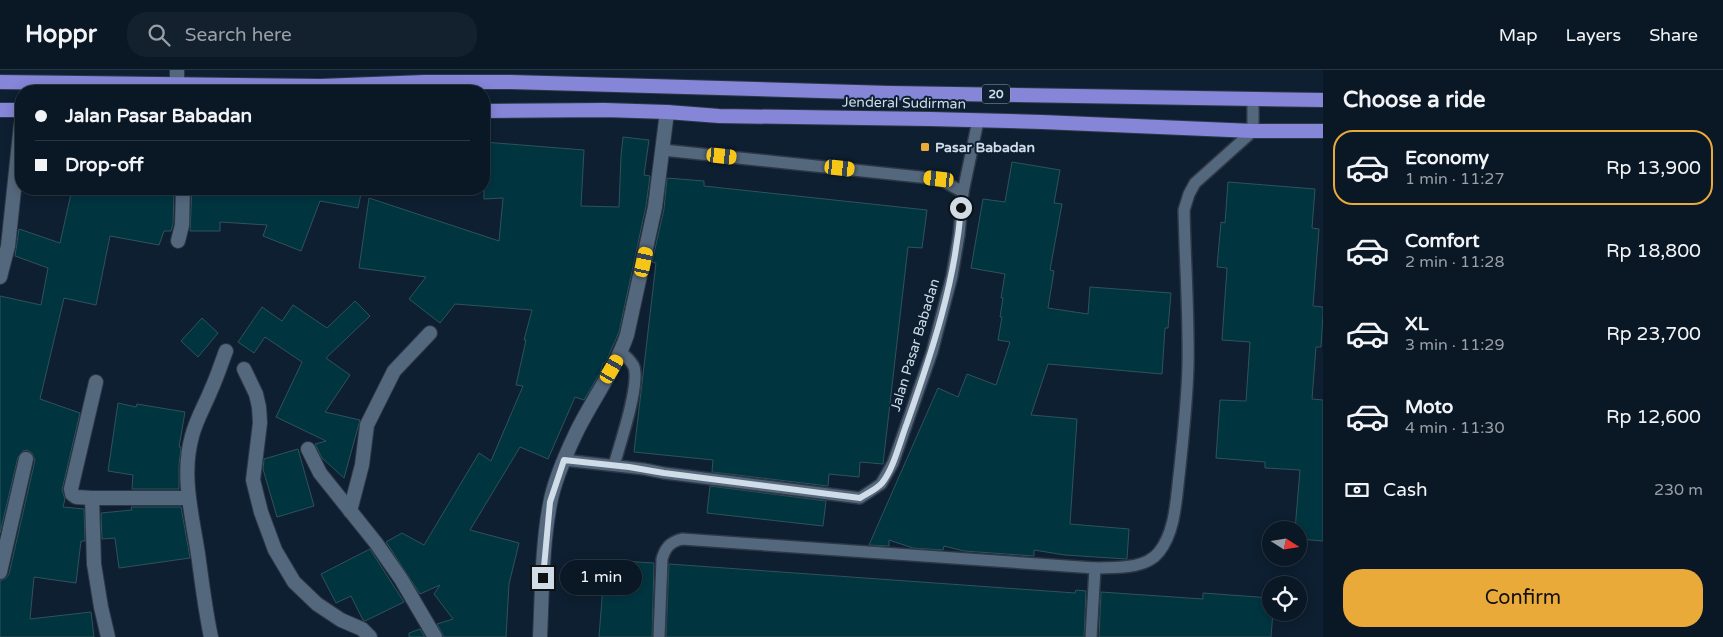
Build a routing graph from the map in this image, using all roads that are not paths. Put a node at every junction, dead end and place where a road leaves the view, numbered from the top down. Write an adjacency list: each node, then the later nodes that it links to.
1 (177, 70): 3 (street)
2 (0, 82): 3 (highway, Jenderal Sudirman / 20)
3 (177, 84): 4 (highway, Jenderal Sudirman / 20)
4 (249, 85)
5 (347, 85): 6 (highway, Jenderal Sudirman / 20)
6 (1253, 98): 7 (highway, Jenderal Sudirman / 20); 13 (lane)
7 (1323, 100)
8 (0, 110): 9 (highway)
9 (15, 110)
10 (490, 111): 11 (highway, Jenderal Sudirman / 20)
11 (667, 112): 12 (highway, Jenderal Sudirman / 20); 15 (street)
12 (978, 121): 13 (highway, Jenderal Sudirman / 20); 17 (lane, Jalan Pasar Babadan)
13 (1253, 131): 14 (highway, Jenderal Sudirman / 20); 33 (lane)
14 (1323, 131)
15 (663, 150): 17 (lane); 23 (street)
16 (15, 180): 20 (street)
17 (963, 192): 29 (lane, Jalan Pasar Babadan)
18 (183, 195): 19 (street)
19 (178, 241)
20 (0, 277)
21 (430, 333): 32 (street)
22 (226, 351): 31 (street)
23 (622, 352): 28 (street); 29 (lane)
24 (244, 369): 37 (street)
25 (96, 382): 30 (street)
26 (308, 449): 32 (street)
27 (26, 459): 34 (street)
28 (564, 460): 29 (lane, Jalan Pasar Babadan); 39 (street)
29 (614, 465)
30 (92, 498): 31 (street); 35 (street)
31 (188, 498): 36 (street)
32 (350, 511): 38 (street)
33 (1095, 568): 40 (lane); 41 (lane)
34 (0, 572)
35 (108, 637)
36 (212, 637)
37 (370, 637)
38 (435, 637)
39 (540, 637)
40 (659, 637)
41 (1091, 637)

